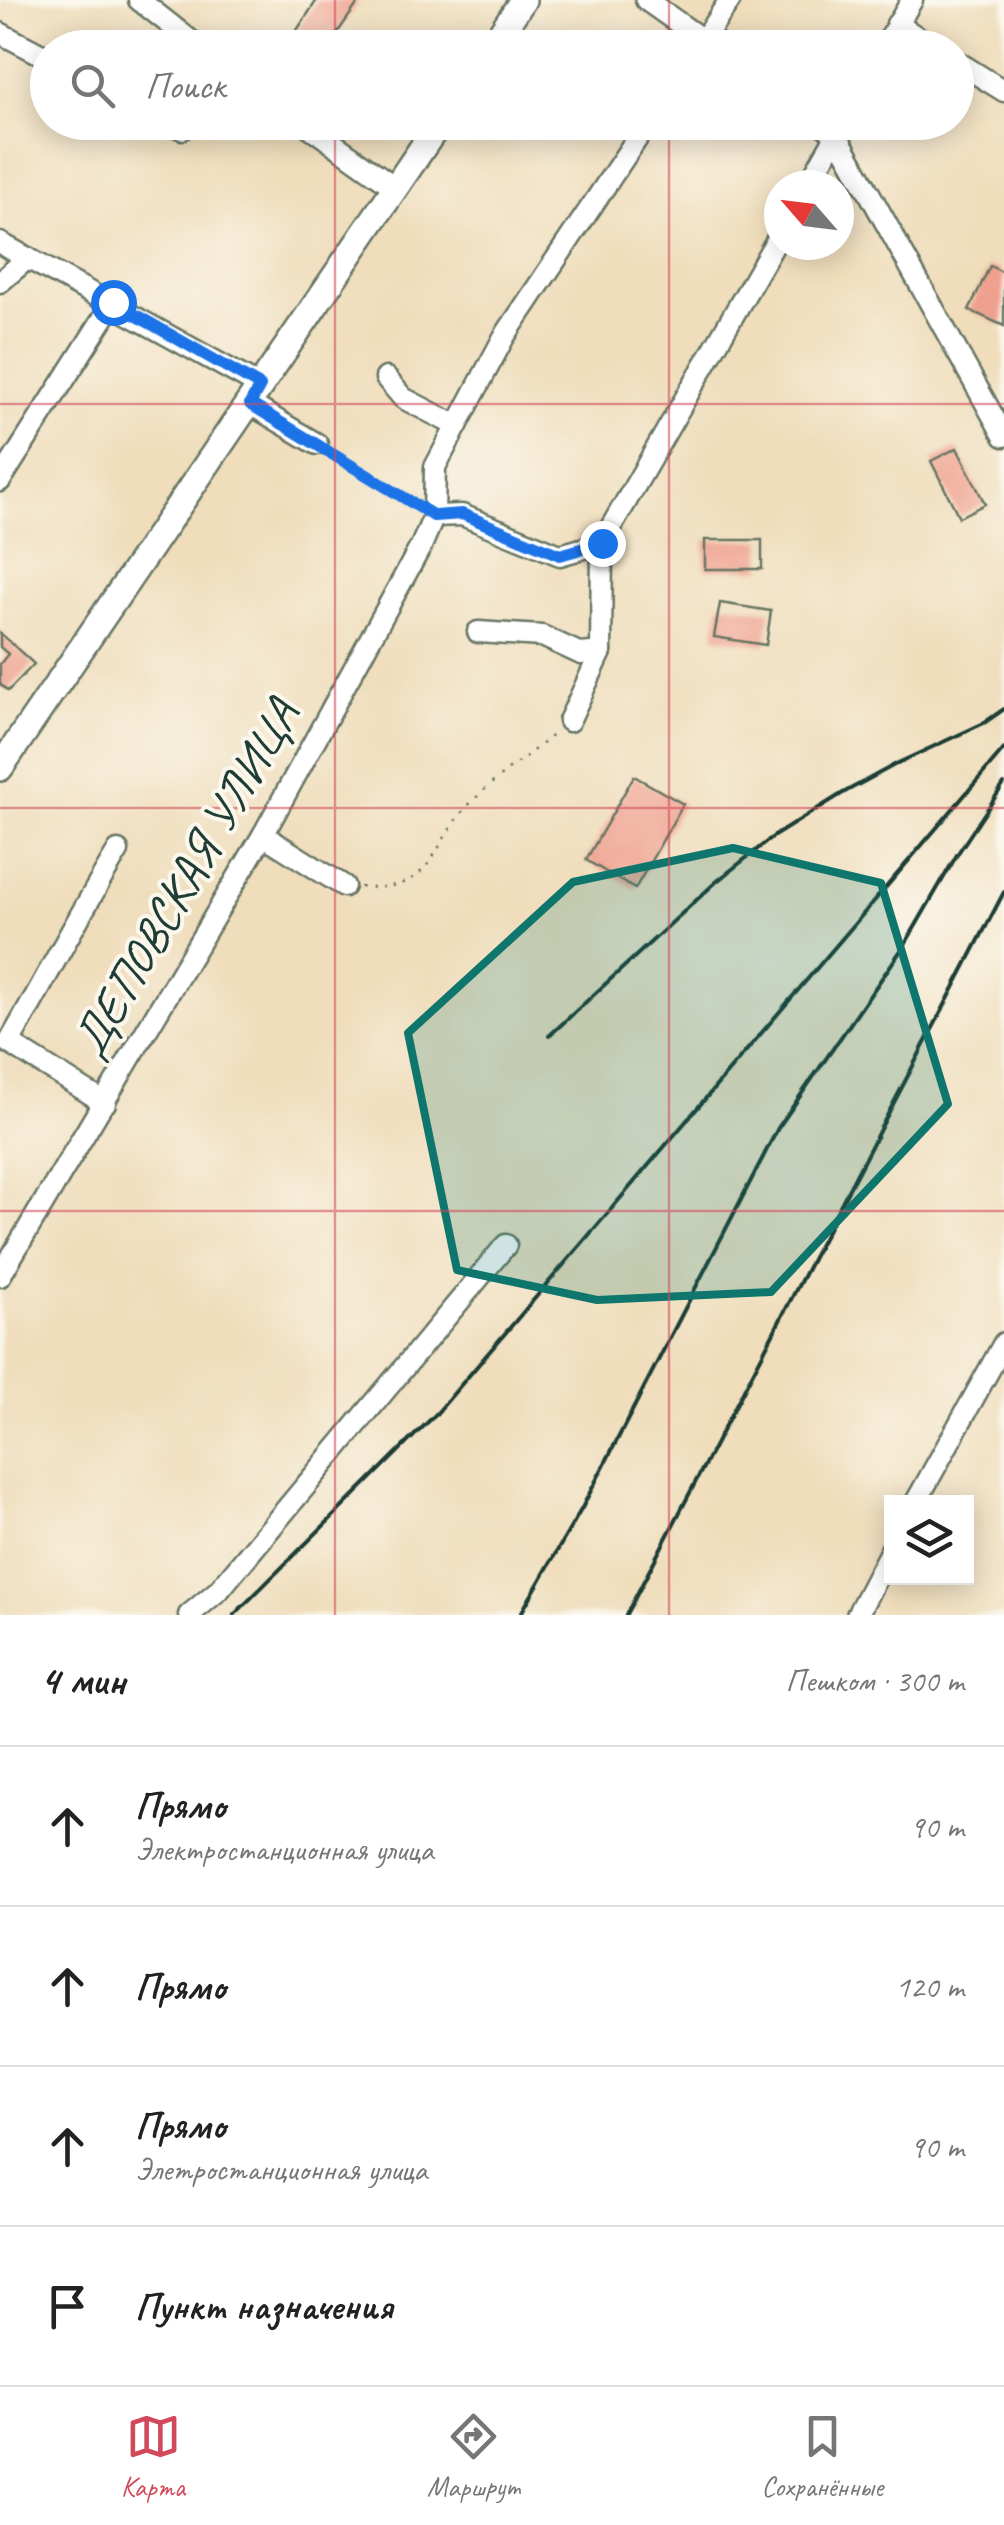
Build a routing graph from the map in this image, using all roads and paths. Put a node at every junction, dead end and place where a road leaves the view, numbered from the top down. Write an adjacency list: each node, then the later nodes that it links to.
1 (139, 0): 7 (street)
2 (524, 0): 8 (main road)
3 (646, 0): 9 (street)
4 (730, 0): 10 (street)
5 (912, 0): 6 (street)
6 (897, 24): 11 (street); 12 (street)
7 (177, 30)
8 (503, 30)
9 (685, 30)
10 (713, 30)
11 (894, 30)
12 (906, 30)
13 (0, 33): 14 (street)
14 (30, 49)
15 (974, 72): 16 (street)
16 (1004, 91)
17 (328, 140): 23 (street)
18 (428, 140): 23 (main road)
19 (636, 140): 31 (street)
20 (834, 140): 22 (street)
21 (846, 140): 32 (street)
22 (817, 170)
23 (396, 188): 30 (main road)
24 (0, 243): 25 (street)
25 (28, 258): 27 (street); 28 (street)
26 (765, 260): 36 (street)
27 (0, 282)
28 (113, 302): 30 (street); 34 (street)
29 (386, 378): 31 (street)
30 (255, 395): 33 (street); 40 (main road)
31 (457, 426): 35 (street)
32 (1004, 436)
33 (316, 444): 35 (path)
34 (0, 481)
35 (434, 516): 36 (street); 41 (street, ДЕПОВСКАЯ УЛИЦА)
36 (602, 543): 38 (street)
37 (478, 632): 38 (street)
38 (602, 652): 39 (street)
39 (569, 721): 43 (path)
40 (0, 768)
41 (263, 835): 43 (street); 44 (street, ДЕПОВСКАЯ УЛИЦА)
42 (118, 852): 44 (street)
43 (344, 886)
44 (105, 1103): 46 (street, ДЕПОВСКАЯ УЛИЦА)
45 (506, 1245): 50 (street)
46 (0, 1276)
47 (1004, 1344): 48 (street)
48 (920, 1495)
49 (884, 1563): 51 (street)
50 (189, 1615)
51 (857, 1615)

